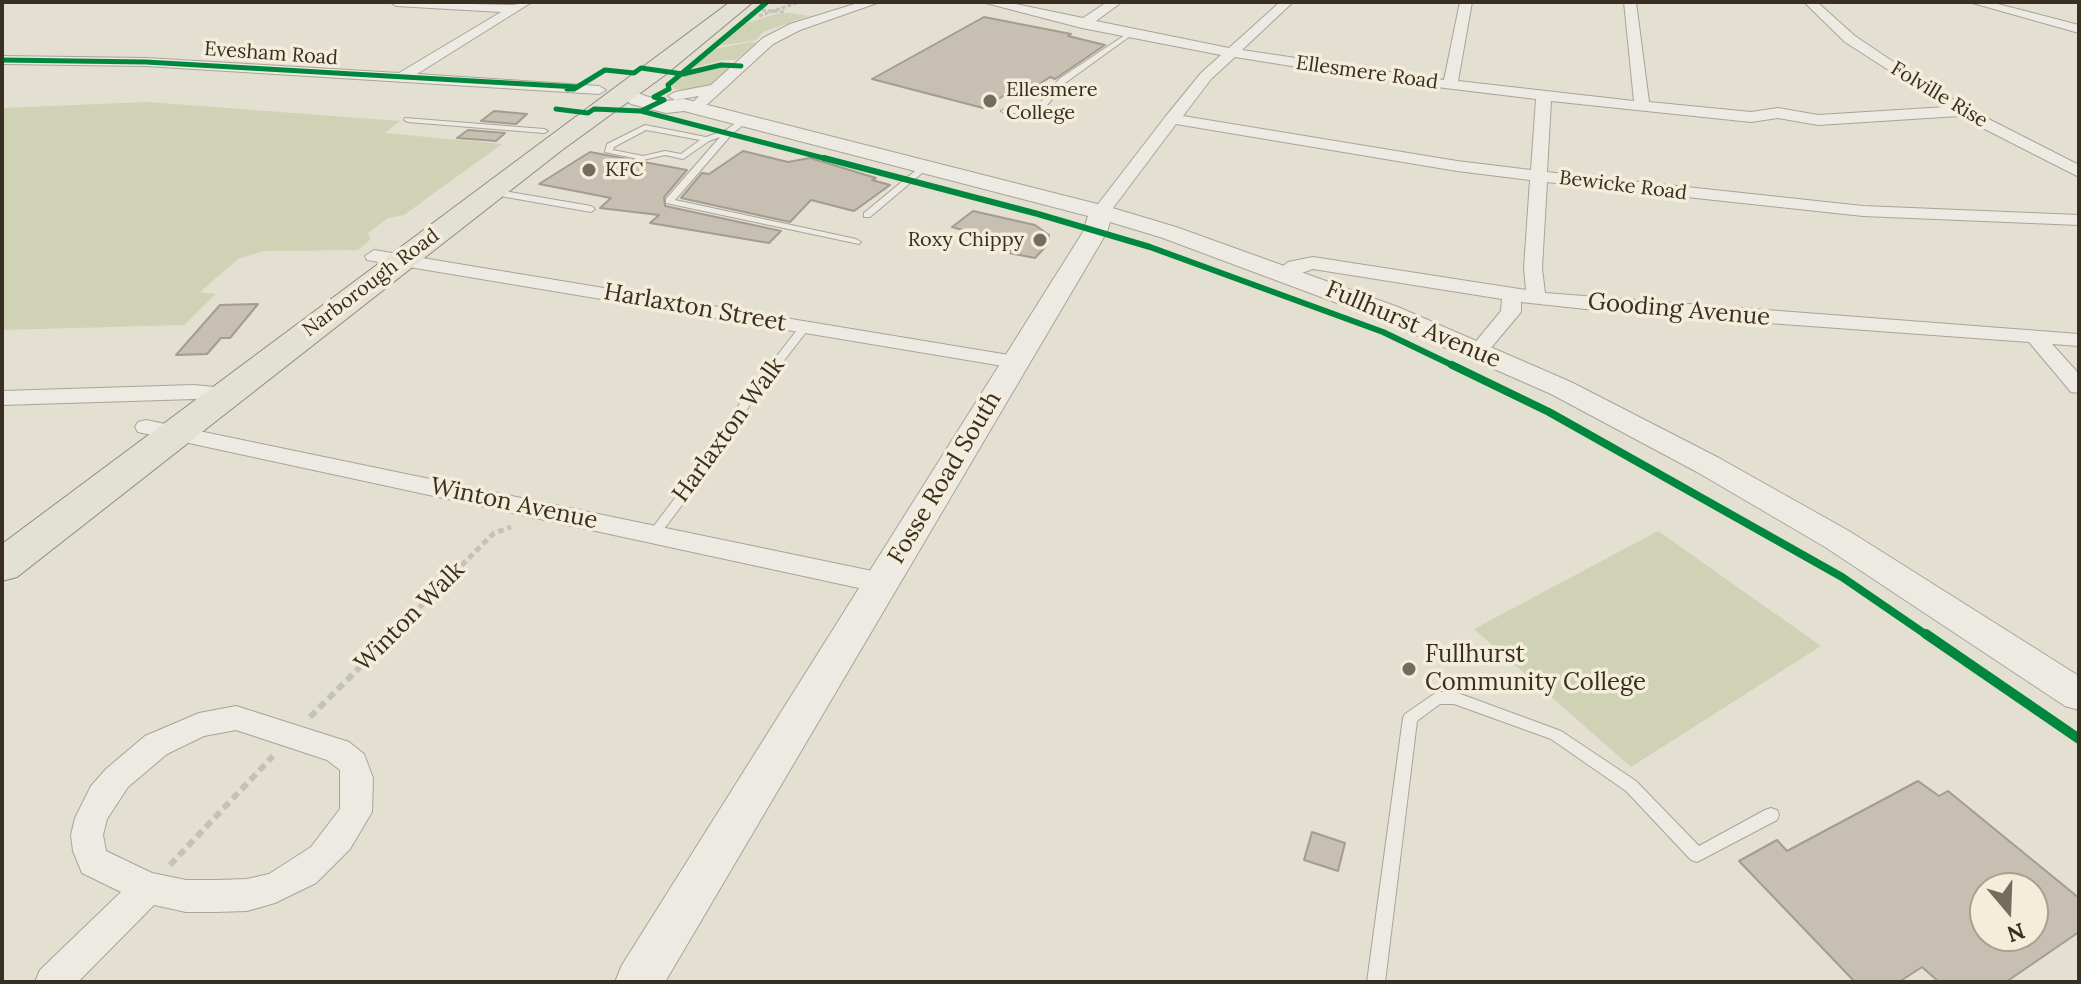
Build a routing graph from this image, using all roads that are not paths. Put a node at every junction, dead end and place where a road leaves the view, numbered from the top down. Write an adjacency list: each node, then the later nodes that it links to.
1 (396, 2): 11 (street)
2 (710, 2): 21 (main road, Narborough Road)
3 (874, 2): 20 (street)
4 (988, 2): 13 (street, Ellesmere Road)
5 (1116, 2): 13 (street)
6 (1287, 2): 16 (street, Fosse Road South)
7 (1466, 2): 19 (street)
8 (1630, 2): 24 (street)
9 (1810, 2): 26 (street, Folville Rise)
10 (1975, 2): 14 (street)
11 (521, 6): 18 (street)
12 (748, 10): 21 (main road, Narborough Road)
13 (1082, 24): 15 (street, Ellesmere Road)
14 (2079, 29)
15 (1131, 33): 16 (street, Ellesmere Road); 25 (lane)
16 (1228, 52): 19 (street, Ellesmere Road); 27 (street, Fosse Road South)
17 (2, 60): 18 (street, Evesham Road)
18 (401, 78): 21 (street, Evesham Road)
19 (1450, 85): 22 (street, Ellesmere Road)
20 (715, 89): 23 (street); 23 (street)
21 (612, 92): 23 (street, Fullhurst Avenue); 30 (main road, Narborough Road); 35 (main road, Narborough Road)
22 (1544, 96): 24 (street, Ellesmere Road); 34 (street)
23 (684, 103): 29 (street, Fullhurst Avenue)
24 (1642, 107): 26 (street, Ellesmere Road)
25 (1005, 111)
26 (1962, 111): 33 (street, Folville Rise)
27 (1171, 119): 34 (street, Bewicke Road); 37 (street, Fosse Road South)
28 (408, 120): 30 (lane)
29 (736, 127): 31 (lane); 32 (street, Fullhurst Avenue); 40 (lane)
30 (544, 131): 41 (main road, Narborough Road)
31 (706, 139): 31 (lane)
32 (924, 168): 37 (street, Fullhurst Avenue); 38 (lane)
33 (2079, 172)
34 (1539, 176): 39 (street, Bewicke Road); 44 (street)
35 (491, 192): 36 (lane); 41 (main road, Narborough Road)
36 (591, 209)
37 (1101, 212): 42 (street, Fullhurst Avenue); 49 (street, Fosse Road South)
38 (867, 215)
39 (2079, 220)
40 (856, 242)
41 (387, 258): 45 (street, Harlaxton Street); 51 (main road, Narborough Road)
42 (1284, 273): 43 (street, Gooding Avenue); 48 (street, Fullhurst Avenue)
43 (1512, 295): 44 (street, Gooding Avenue); 48 (street)
44 (1536, 297): 46 (street, Gooding Avenue)
45 (805, 327): 49 (street, Harlaxton Street); 55 (lane, Harlaxton Walk)
46 (2034, 336): 47 (street, Gooding Avenue); 50 (street)
47 (2079, 340)
48 (1478, 351): 58 (street, Fullhurst Avenue)
49 (1015, 362): 57 (street, Fosse Road South)
50 (2079, 387)
51 (210, 394): 52 (street); 53 (main road, Narborough Road)
52 (2, 398)
53 (161, 430): 54 (main road, Narborough Road); 55 (street, Winton Avenue); 56 (main road, Narborough Road)
54 (2, 532)
55 (654, 534): 57 (street, Winton Avenue)
56 (2, 566)
57 (882, 583): 62 (street, Fosse Road South)
58 (2079, 695)
59 (1771, 815): 63 (lane)
60 (148, 888): 60 (street); 61 (street)
61 (53, 982)
62 (639, 982)
63 (1376, 982)

